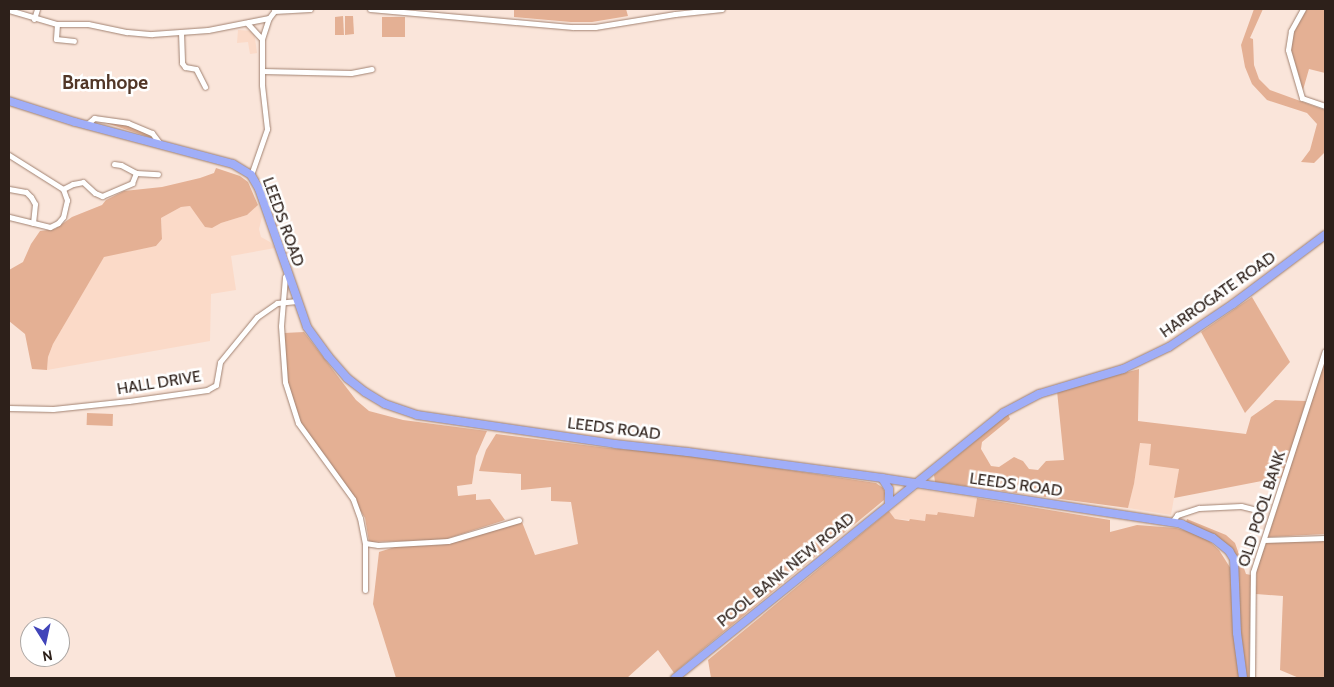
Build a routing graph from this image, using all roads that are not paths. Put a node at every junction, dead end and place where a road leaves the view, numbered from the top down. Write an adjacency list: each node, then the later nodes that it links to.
1 (37, 9): 9 (street)
2 (310, 9): 7 (street)
3 (370, 9): 4 (street)
4 (722, 9)
5 (1303, 9): 19 (street)
6 (9, 10): 9 (street)
7 (275, 10): 8 (street)
8 (269, 18): 10 (street); 13 (street)
9 (34, 19): 11 (street)
10 (248, 23): 12 (street); 13 (street)
11 (57, 24): 12 (street); 14 (street)
12 (181, 32): 17 (street)
13 (262, 38): 16 (street)
14 (74, 41)
15 (372, 69): 16 (street)
16 (262, 71): 26 (street)
17 (205, 87)
18 (9, 101): 20 (highway, LEEDS ROAD)
19 (1325, 106)
20 (86, 125): 21 (highway, LEEDS ROAD); 21 (street)
21 (160, 145): 26 (highway, LEEDS ROAD)
22 (9, 155): 28 (street)
23 (114, 164): 24 (street)
24 (136, 173): 25 (street); 28 (street)
25 (158, 174)
26 (251, 175): 32 (highway, LEEDS ROAD)
27 (9, 189): 30 (street)
28 (63, 189): 30 (street)
29 (9, 217): 30 (street)
30 (33, 223)
31 (1325, 235): 38 (highway, HARROGATE ROAD)
32 (288, 273): 33 (highway, LEEDS ROAD); 34 (street)
33 (297, 301): 34 (street, HALL DRIVE); 37 (highway, LEEDS ROAD)
34 (283, 302): 36 (street, HALL DRIVE); 45 (street)
35 (1325, 352): 44 (street, OLD POOL BANK)
36 (9, 408)
37 (882, 478): 38 (highway, LEEDS ROAD); 39 (highway)
38 (914, 483): 39 (highway, POOL BANK NEW ROAD); 42 (highway, LEEDS ROAD)
39 (889, 503): 47 (highway, POOL BANK NEW ROAD)
40 (1261, 511): 42 (street)
41 (519, 520): 45 (street)
42 (1172, 522): 48 (highway, LEEDS ROAD)
43 (1325, 538): 44 (street)
44 (1264, 540): 49 (street, OLD POOL BANK)
45 (365, 543): 46 (street)
46 (365, 590)
47 (675, 678)
48 (1243, 678)
49 (1252, 678)

